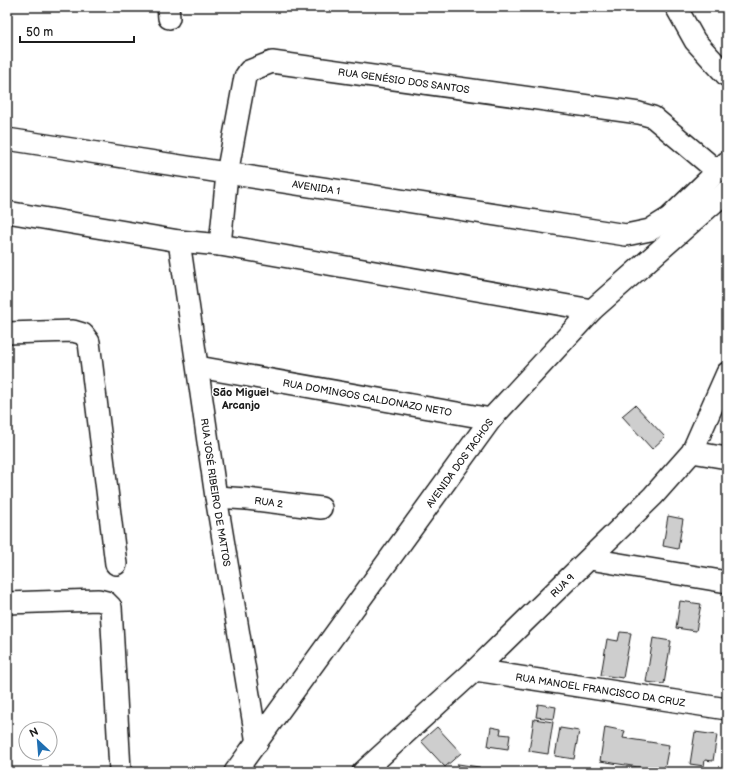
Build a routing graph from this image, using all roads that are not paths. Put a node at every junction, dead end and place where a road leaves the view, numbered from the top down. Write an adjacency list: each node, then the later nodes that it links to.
1 (676, 7): 2 (street)
2 (727, 76)
3 (7, 139): 5 (street, AVENIDA 1)
4 (722, 166): 5 (street, AVENIDA 1); 5 (street, RUA GENÉSIO DOS SANTOS)
5 (227, 174): 9 (street, RUA GENÉSIO DOS SANTOS)
6 (727, 191): 10 (street, AVENIDA DOS TACHOS)
7 (7, 212): 8 (street)
8 (179, 241): 9 (street); 12 (street, RUA JOSÉ RIBEIRO DE MATTOS)
9 (220, 245): 10 (street)
10 (592, 310): 14 (street, AVENIDA DOS TACHOS)
11 (7, 333): 20 (street)
12 (198, 366): 14 (street, RUA DOMINGOS CALDONAZO NETO); 17 (street, RUA JOSÉ RIBEIRO DE MATTOS)
13 (727, 373): 15 (street, RUA 9)
14 (491, 419): 25 (street, AVENIDA DOS TACHOS)
15 (692, 452): 16 (street); 19 (street, RUA 9)
16 (727, 458)
17 (216, 497): 18 (street, RUA 2); 25 (street, RUA JOSÉ RIBEIRO DE MATTOS)
18 (321, 508)
19 (590, 559): 21 (street); 23 (street, RUA 9)
20 (116, 564)
21 (727, 582)
22 (7, 604): 26 (street)
23 (474, 670): 24 (street, RUA MANOEL FRANCISCO DA CRUZ); 28 (street, RUA 9)
24 (727, 709)
25 (257, 743): 27 (street, AVENIDA DOS TACHOS)
26 (120, 770)
27 (235, 772)
28 (363, 772)

